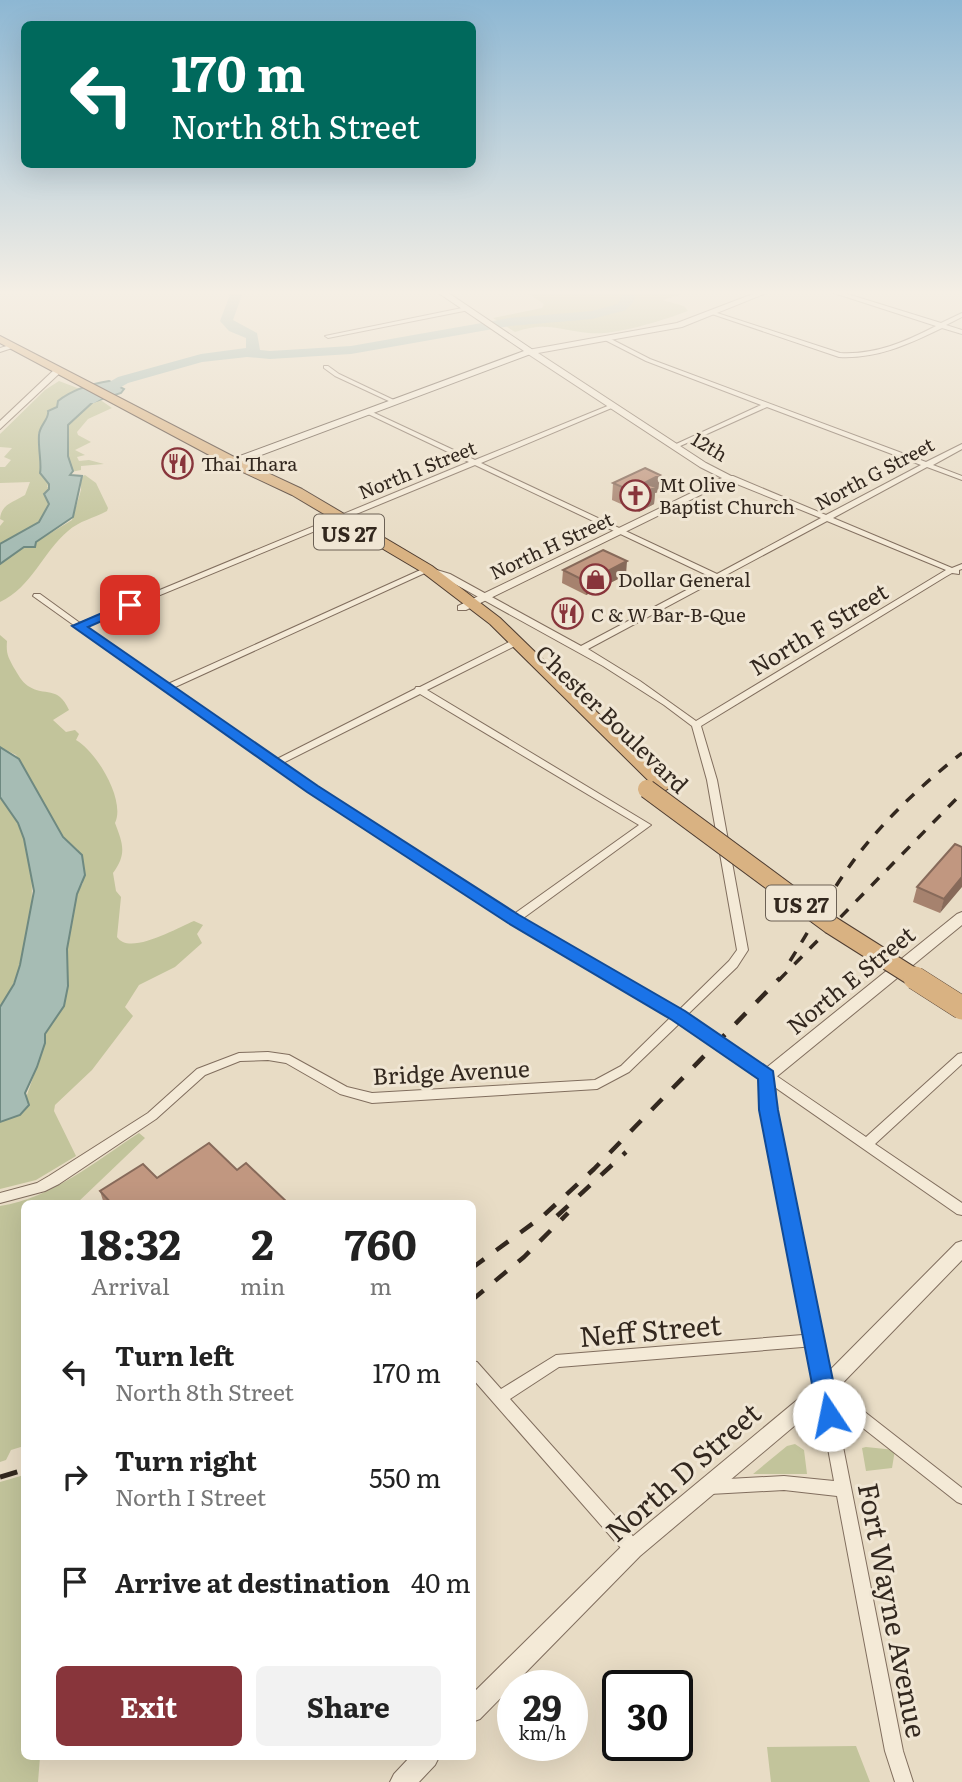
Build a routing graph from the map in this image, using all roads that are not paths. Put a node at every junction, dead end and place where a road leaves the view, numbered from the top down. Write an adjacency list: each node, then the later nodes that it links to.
1 (59, 375): 11 (street)
2 (69, 375): 14 (highway, Chester Boulevard / US 27)
3 (337, 375): 7 (street)
4 (468, 375): 7 (main road)
5 (566, 375): 9 (street, 12th)
6 (689, 375): 8 (street)
7 (396, 402): 10 (main road)
8 (766, 405): 12 (street); 16 (street)
9 (612, 406): 12 (street, 12th); 15 (street, North I Street)
10 (368, 412): 14 (main road); 15 (street)
11 (0, 426)
12 (676, 446): 17 (street, 12th)
13 (962, 446): 16 (street, North G Street)
14 (233, 462): 20 (highway, Chester Boulevard / US 27)
15 (474, 463): 20 (street, North I Street); 21 (street)
16 (928, 465): 18 (street); 19 (street, North G Street)
17 (730, 478): 19 (street); 21 (street, North H Street)
18 (962, 478)
19 (828, 518): 22 (street); 24 (street, North G Street)
20 (336, 520): 23 (highway, Chester Boulevard / US 27); 27 (street, North I Street)
21 (621, 531): 24 (street); 26 (street, North H Street)
22 (959, 570): 32 (street, North F Street)
23 (422, 571): 26 (highway, Chester Boulevard / US 27); 30 (street)
24 (717, 577): 29 (street, North G Street)
25 (37, 596): 27 (street)
26 (472, 602): 28 (highway, Chester Boulevard / US 27); 29 (street, Chester Boulevard)
27 (79, 626): 30 (street)
28 (511, 644): 31 (street); 36 (highway, Chester Boulevard / US 27, bridge)
29 (580, 650): 32 (street, Chester Boulevard)
30 (167, 688): 33 (street)
31 (419, 689): 33 (street); 35 (street)
32 (696, 726): 39 (street)
33 (274, 764): 35 (street)
34 (962, 917): 36 (street, North E Street)
35 (514, 919): 39 (street)
36 (904, 965): 37 (highway, Chester Boulevard / US 27); 38 (highway, Chester Boulevard / US 27, bridge); 41 (street, North E Street)
37 (962, 993)
38 (962, 1008)
39 (679, 1016): 41 (street); 43 (street, Bridge Avenue)
40 (962, 1057): 42 (street)
41 (767, 1076): 42 (street); 46 (street, Fort Wayne Avenue)
42 (867, 1144): 44 (street)
43 (0, 1198)
44 (962, 1210)
45 (962, 1248): 48 (street, North D Street)
46 (814, 1340): 48 (street, Fort Wayne Avenue); 49 (street, Neff Street)
47 (476, 1371): 49 (street)
48 (824, 1389): 50 (street, North D Street); 51 (street, Fort Wayne Avenue); 52 (street)
49 (500, 1398): 53 (street)
50 (708, 1487): 51 (street); 53 (street, North D Street)
51 (843, 1489): 57 (street, Fort Wayne Avenue)
52 (962, 1497)
53 (634, 1549): 54 (street, North D Street)
54 (476, 1708)
55 (424, 1760): 56 (street)
56 (402, 1782)
57 (904, 1782)

